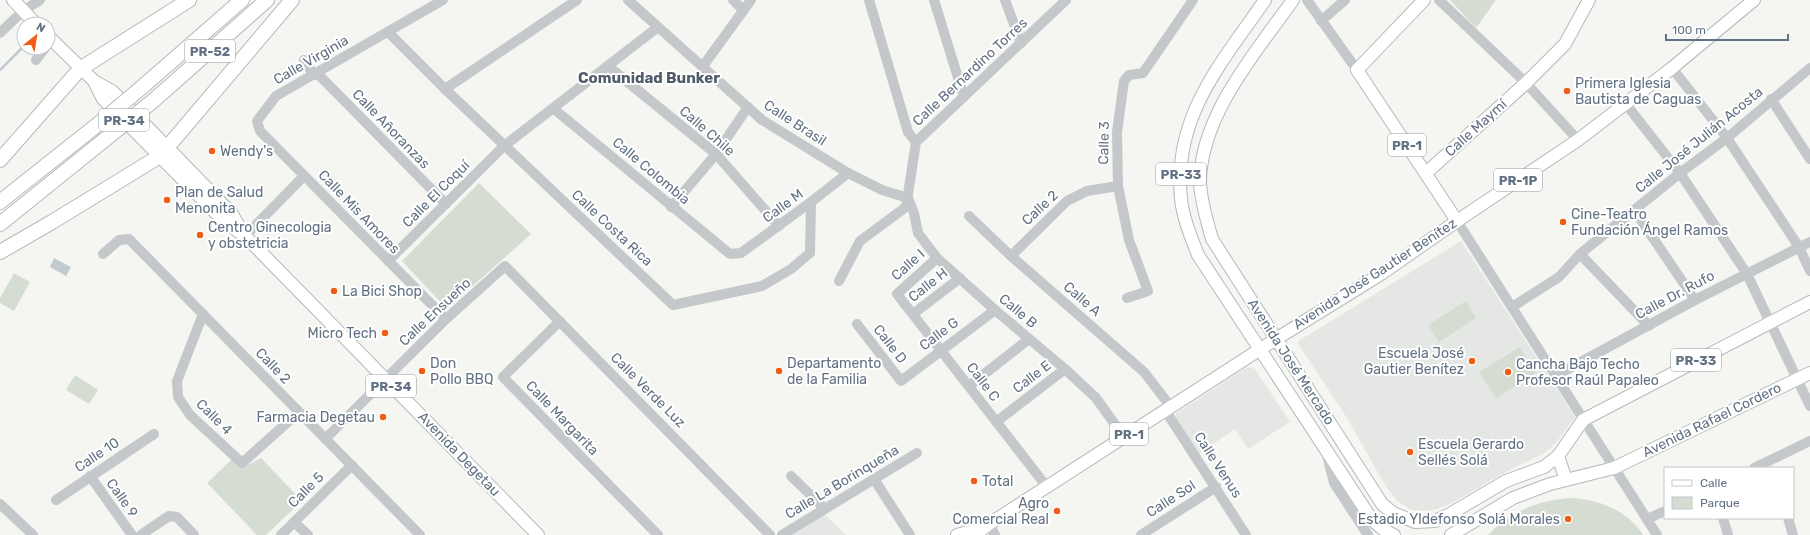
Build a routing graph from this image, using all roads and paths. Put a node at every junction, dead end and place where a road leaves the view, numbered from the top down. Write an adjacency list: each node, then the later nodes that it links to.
1 (13, 0): 26 (main road)
2 (40, 0): 26 (street)
3 (189, 0): 41 (highway)
4 (242, 0): 66 (highway, PR-52, bridge)
5 (267, 0): 73 (highway, PR-52, bridge)
6 (292, 0): 56 (highway)
7 (443, 0): 30 (street, Calle Virginia)
8 (577, 0): 45 (street)
9 (628, 0): 29 (street, Calle Brasil)
10 (733, 0): 25 (street)
11 (751, 0): 25 (street)
12 (869, 0): 54 (street)
13 (934, 0): 46 (street)
14 (1005, 0): 32 (street)
15 (1066, 0): 32 (street, Calle Bernardino Torres)
16 (1193, 0): 64 (street, Calle 3)
17 (1265, 0): 106 (main road, Avenida José Mercado / PR-33)
18 (1293, 0): 104 (main road, Avenida José Mercado / PR-33)
19 (1307, 0): 28 (street)
20 (1345, 0): 28 (street)
21 (1424, 0): 42 (main road)
22 (1439, 0): 44 (street)
23 (1589, 0): 44 (main road, PR-1)
24 (1754, 0): 39 (main road, Avenida José Gautier Benítez / PR-1P)
25 (743, 10): 38 (street)
26 (23, 11): 27 (main road); 31 (street)
27 (28, 16)
28 (1321, 21): 42 (street)
29 (658, 27): 37 (street, Calle El Coquí); 38 (street, Calle Brasil)
30 (388, 32): 43 (street, Calle Virginia); 45 (street, Calle Costa Rica)
31 (0, 34)
32 (1021, 43): 46 (street, Calle Bernardino Torres)
33 (56, 49): 41 (main road, Avenida Degetau / PR-34)
34 (39, 56): 35 (street)
35 (36, 60)
36 (304, 60): 43 (street, Calle Añoranzas)
37 (608, 66): 50 (street, Calle El Coquí); 57 (street, Calle Chile)
38 (703, 66): 49 (street, Calle Brasil)
39 (1672, 68): 48 (main road, Avenida José Gautier Benítez / PR-1P); 52 (street)
40 (1810, 68): 47 (street, Calle José Julián Acosta)
41 (80, 69): 56 (main road, Avenida Degetau / PR-34); 59 (highway)
42 (1357, 70): 61 (main road, PR-1)
43 (315, 74): 51 (street, Calle Virginia); 68 (street, Calle Añoranzas)
44 (1526, 83): 53 (street); 61 (main road, Calle Maymí / PR-1)
45 (444, 89): 55 (street, Calle Costa Rica)
46 (964, 96): 54 (street, Calle Bernardino Torres)
47 (1772, 99): 52 (street, Calle José Julián Acosta); 58 (street)
48 (1625, 102): 53 (main road, Avenida José Gautier Benítez / PR-1P); 62 (street)
49 (748, 107): 57 (street); 60 (street, Calle Brasil)
50 (554, 109): 55 (street, Calle El Coquí); 69 (street, Calle Colombia)
51 (257, 121): 63 (street, Calle Mis Amores)
52 (1727, 138): 62 (street, Calle José Julián Acosta); 77 (street)
53 (1578, 140): 72 (main road, Avenida José Gautier Benítez / PR-1P)
54 (916, 142): 65 (street, Calle Bernardino Torres)
55 (504, 146): 67 (street, Calle Costa Rica); 68 (street, Calle El Coquí)
56 (164, 152): 75 (main road, Avenida Degetau / PR-34); 78 (highway)
57 (716, 154): 69 (street); 74 (street, Calle Chile)
58 (1810, 159)
59 (0, 160)
60 (848, 173): 65 (street, Calle Brasil); 67 (street, Calle M)
61 (1426, 173): 72 (main road, PR-1)
62 (1680, 173): 70 (street, Calle José Julián Acosta); 87 (street)
63 (304, 176): 75 (street); 84 (street, Calle Mis Amores)
64 (1118, 186): 82 (street, Calle 2); 91 (street, Calle 3)
65 (908, 198): 83 (street, Calle B); 89 (street)
66 (0, 202)
67 (812, 202): 74 (street, Calle M)
68 (446, 204): 84 (street, Calle El Coquí)
69 (671, 207): 80 (street, Calle Colombia)
70 (1634, 210): 81 (street, Calle José Julián Acosta); 92 (street)
71 (970, 216): 82 (street, Calle A)
72 (1457, 221): 94 (street); 104 (main road, Avenida José Gautier Benítez / PR-1)
73 (0, 224)
74 (778, 226): 80 (street, Calle M)
75 (244, 236): 111 (main road, Avenida Degetau / PR-34)
76 (1810, 242): 77 (street, Calle Dr. Rufo)
77 (1799, 247): 86 (street); 87 (street, Calle Dr. Rufo)
78 (0, 252)
79 (102, 254): 96 (street, Calle 2)
80 (730, 254)
81 (1580, 254): 94 (street, Calle José Julián Acosta); 102 (street)
82 (1011, 256): 115 (street, Calle A)
83 (937, 258): 88 (street, Calle B); 90 (street, Calle I)
84 (388, 261): 98 (street, Calle Mis Amores)
85 (505, 266): 98 (street, Calle Ensueño); 99 (street, Calle Verde Luz)
86 (1810, 271)
87 (1747, 274): 92 (street, Calle Dr. Rufo); 100 (street)
88 (960, 278): 95 (street, Calle B); 97 (street, Calle H)
89 (839, 282)
90 (898, 294): 97 (street, Calle C)
91 (1127, 298)
92 (1695, 300): 102 (street, Calle Dr. Rufo)
93 (1810, 302): 100 (main road, PR-33)
94 (1512, 307): 109 (street)
95 (994, 310): 103 (street, Calle B); 105 (street, Calle G)
96 (203, 314): 116 (street, Calle 2); 116 (street, Calle 4)
97 (913, 314): 105 (street, Calle C)
98 (446, 319): 111 (street, Calle Ensueño)
99 (560, 321): 153 (street, Calle Margarita); 154 (street, Calle Verde Luz)
100 (1770, 322): 110 (street); 117 (main road, PR-33)
101 (857, 324): 112 (street, Calle D)
102 (1648, 326): 109 (street, Calle Dr. Rufo)
103 (1030, 339): 107 (street, Calle B); 113 (street)
104 (1276, 339): 106 (main road, Avenida José Gautier Benítez / PR-1); 125 (main road, Avenida José Mercado / PR-33)
105 (942, 350): 112 (street, Calle G); 113 (street, Calle C)
106 (1260, 350): 115 (main road, Avenida José Gautier Benítez / PR-1); 123 (main road, Avenida José Mercado / PR-33)
107 (1065, 369): 118 (street, Calle E); 120 (street, Calle B)
108 (1810, 373): 110 (main road, Avenida Rafael Cordero)
109 (1555, 376): 117 (street)
110 (1797, 379): 114 (street); 129 (main road, Avenida Rafael Cordero)
111 (386, 380): 121 (street, Calle Ensueño); 152 (main road, Avenida Degetau / PR-34)
112 (901, 381)
113 (969, 386): 118 (street, Calle C)
114 (1810, 406)
115 (1168, 409): 120 (main road, Avenida José Gautier Benítez / PR-1); 135 (street, Calle Venus)
116 (298, 412): 121 (street, Calle 2)
117 (1583, 420): 125 (main road, Avenida José Mercado / PR-33); 129 (street)
118 (996, 422): 134 (street, Calle C)
119 (154, 434): 130 (street, Calle 10)
120 (1124, 437): 134 (main road, Avenida José Gautier Benítez / PR-1)
121 (325, 439): 126 (street, Calle 2)
122 (1810, 441): 127 (street)
123 (1324, 447): 161 (street); 162 (main road, Avenida José Mercado / PR-33)
124 (916, 453): 132 (street, Calle La Borinqueña)
125 (1558, 456): 133 (main road)
126 (352, 465): 143 (street, Calle 5); 151 (street, Calle 2)
127 (1770, 465): 128 (street)
128 (1759, 467)
129 (1614, 468): 133 (main road); 140 (street)
130 (90, 476): 136 (street, Calle 10); 146 (street, Calle 9)
131 (791, 476): 138 (street)
132 (874, 479): 138 (street, Calle La Borinqueña); 156 (street)
133 (1566, 480): 163 (main road)
134 (1047, 487): 144 (main road, Avenida José Gautier Benítez / PR-1)
135 (1216, 487): 159 (street, Calle Sol); 160 (street, Calle Venus)
136 (56, 500)
137 (0, 504): 145 (street)
138 (825, 509): 155 (street, Calle La Borinqueña)
139 (1664, 511): 140 (street)
140 (1648, 519): 164 (street)
141 (1723, 519): 165 (street)
142 (1788, 519): 166 (street)
143 (294, 522): 149 (street, Calle 5); 150 (street)
144 (982, 529): 157 (main road, Avenida José Gautier Benítez / PR-1); 158 (street)
145 (34, 535)
146 (132, 535)
147 (141, 535): 148 (street)
148 (194, 535)
149 (281, 535)
150 (308, 535)
151 (420, 535)
152 (538, 535)
153 (658, 535)
154 (770, 535)
155 (782, 535)
156 (910, 535)
157 (957, 535)
158 (995, 535)
159 (1141, 535)
160 (1246, 535)
161 (1368, 535)
162 (1394, 535)
163 (1451, 535)
164 (1657, 535)
165 (1728, 535)
166 (1794, 535)

